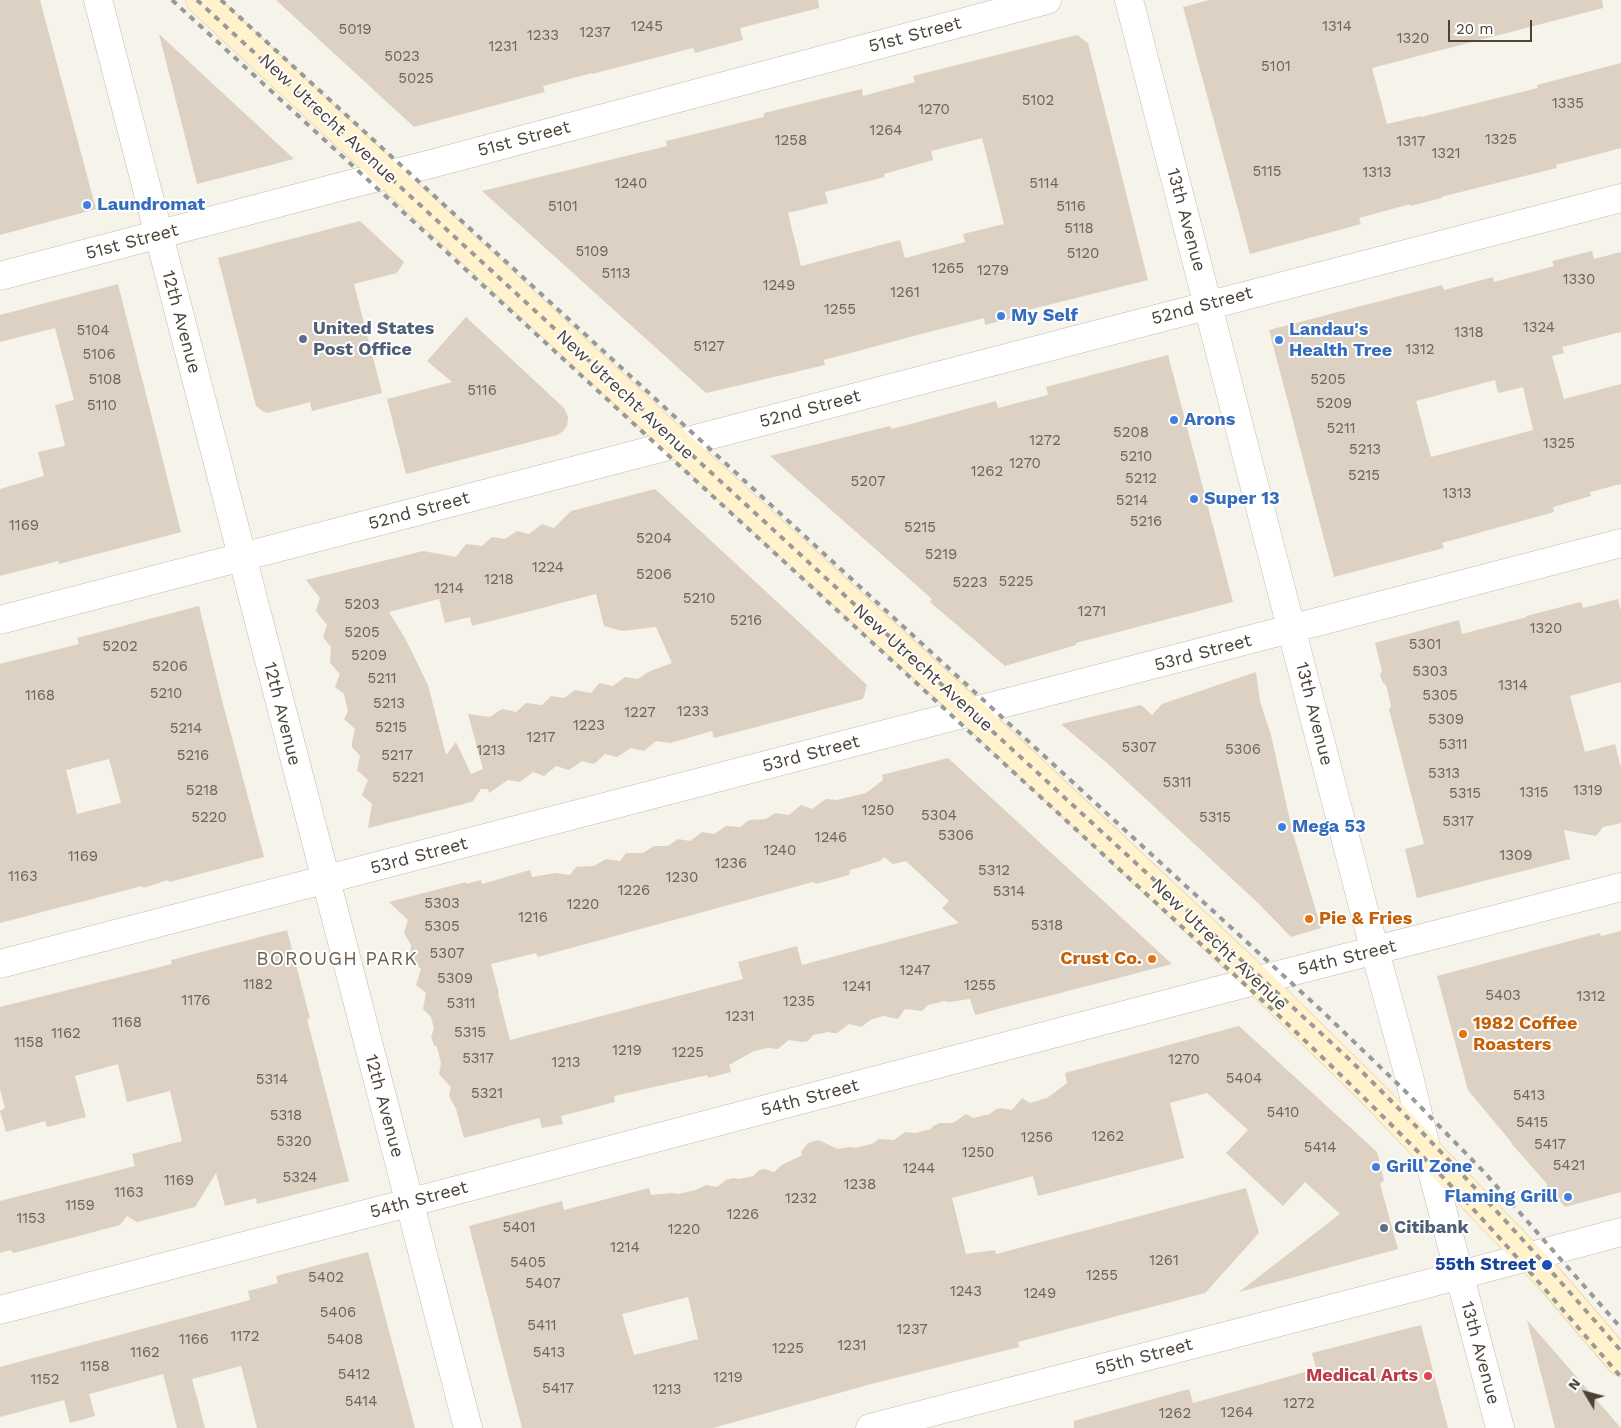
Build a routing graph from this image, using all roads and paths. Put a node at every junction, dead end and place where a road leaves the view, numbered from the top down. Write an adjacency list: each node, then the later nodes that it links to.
1 (98, 0): 7 (street, 12th Avenue)
2 (200, 0): 5 (street, New Utrecht Avenue)
3 (1047, 0): 5 (street, 51st Street)
4 (1129, 0): 9 (street, 13th Avenue)
5 (388, 175): 7 (street, 51st Street); 10 (street, New Utrecht Avenue)
6 (1621, 198): 9 (street, 52nd Street)
7 (158, 235): 8 (street, 51st Street); 12 (street, 12th Avenue)
8 (0, 276)
9 (1208, 305): 10 (street, 52nd Street); 14 (street, 13th Avenue)
10 (677, 443): 12 (street, 52nd Street); 15 (street, New Utrecht Avenue)
11 (1621, 544): 14 (street, 53rd Street)
12 (242, 558): 13 (street, 52nd Street); 16 (street, 12th Avenue)
13 (0, 620)
14 (1292, 629): 15 (street, 53rd Street); 18 (street, 13th Avenue)
15 (972, 712): 16 (street, 53rd Street); 20 (street, New Utrecht Avenue)
16 (325, 880): 19 (street, 53rd Street); 22 (street, 12th Avenue)
17 (1621, 887): 18 (street, 54th Street)
18 (1375, 951): 20 (street, 54th Street); 21 (street, 13th Avenue)
19 (0, 964)
20 (1258, 981): 21 (street, New Utrecht Avenue); 22 (street, 54th Street)
21 (1427, 1152): 24 (street, New Utrecht Avenue); 25 (street, 13th Avenue)
22 (410, 1203): 26 (street, 54th Street); 28 (street, 12th Avenue)
23 (1621, 1232): 24 (street, 55th Street)
24 (1528, 1256): 25 (street, 55th Street); 27 (street, New Utrecht Avenue)
25 (1460, 1275): 29 (street, 55th Street); 30 (street, 13th Avenue)
26 (0, 1310)
27 (1621, 1362)
28 (468, 1428)
29 (870, 1428)
30 (1500, 1428)

